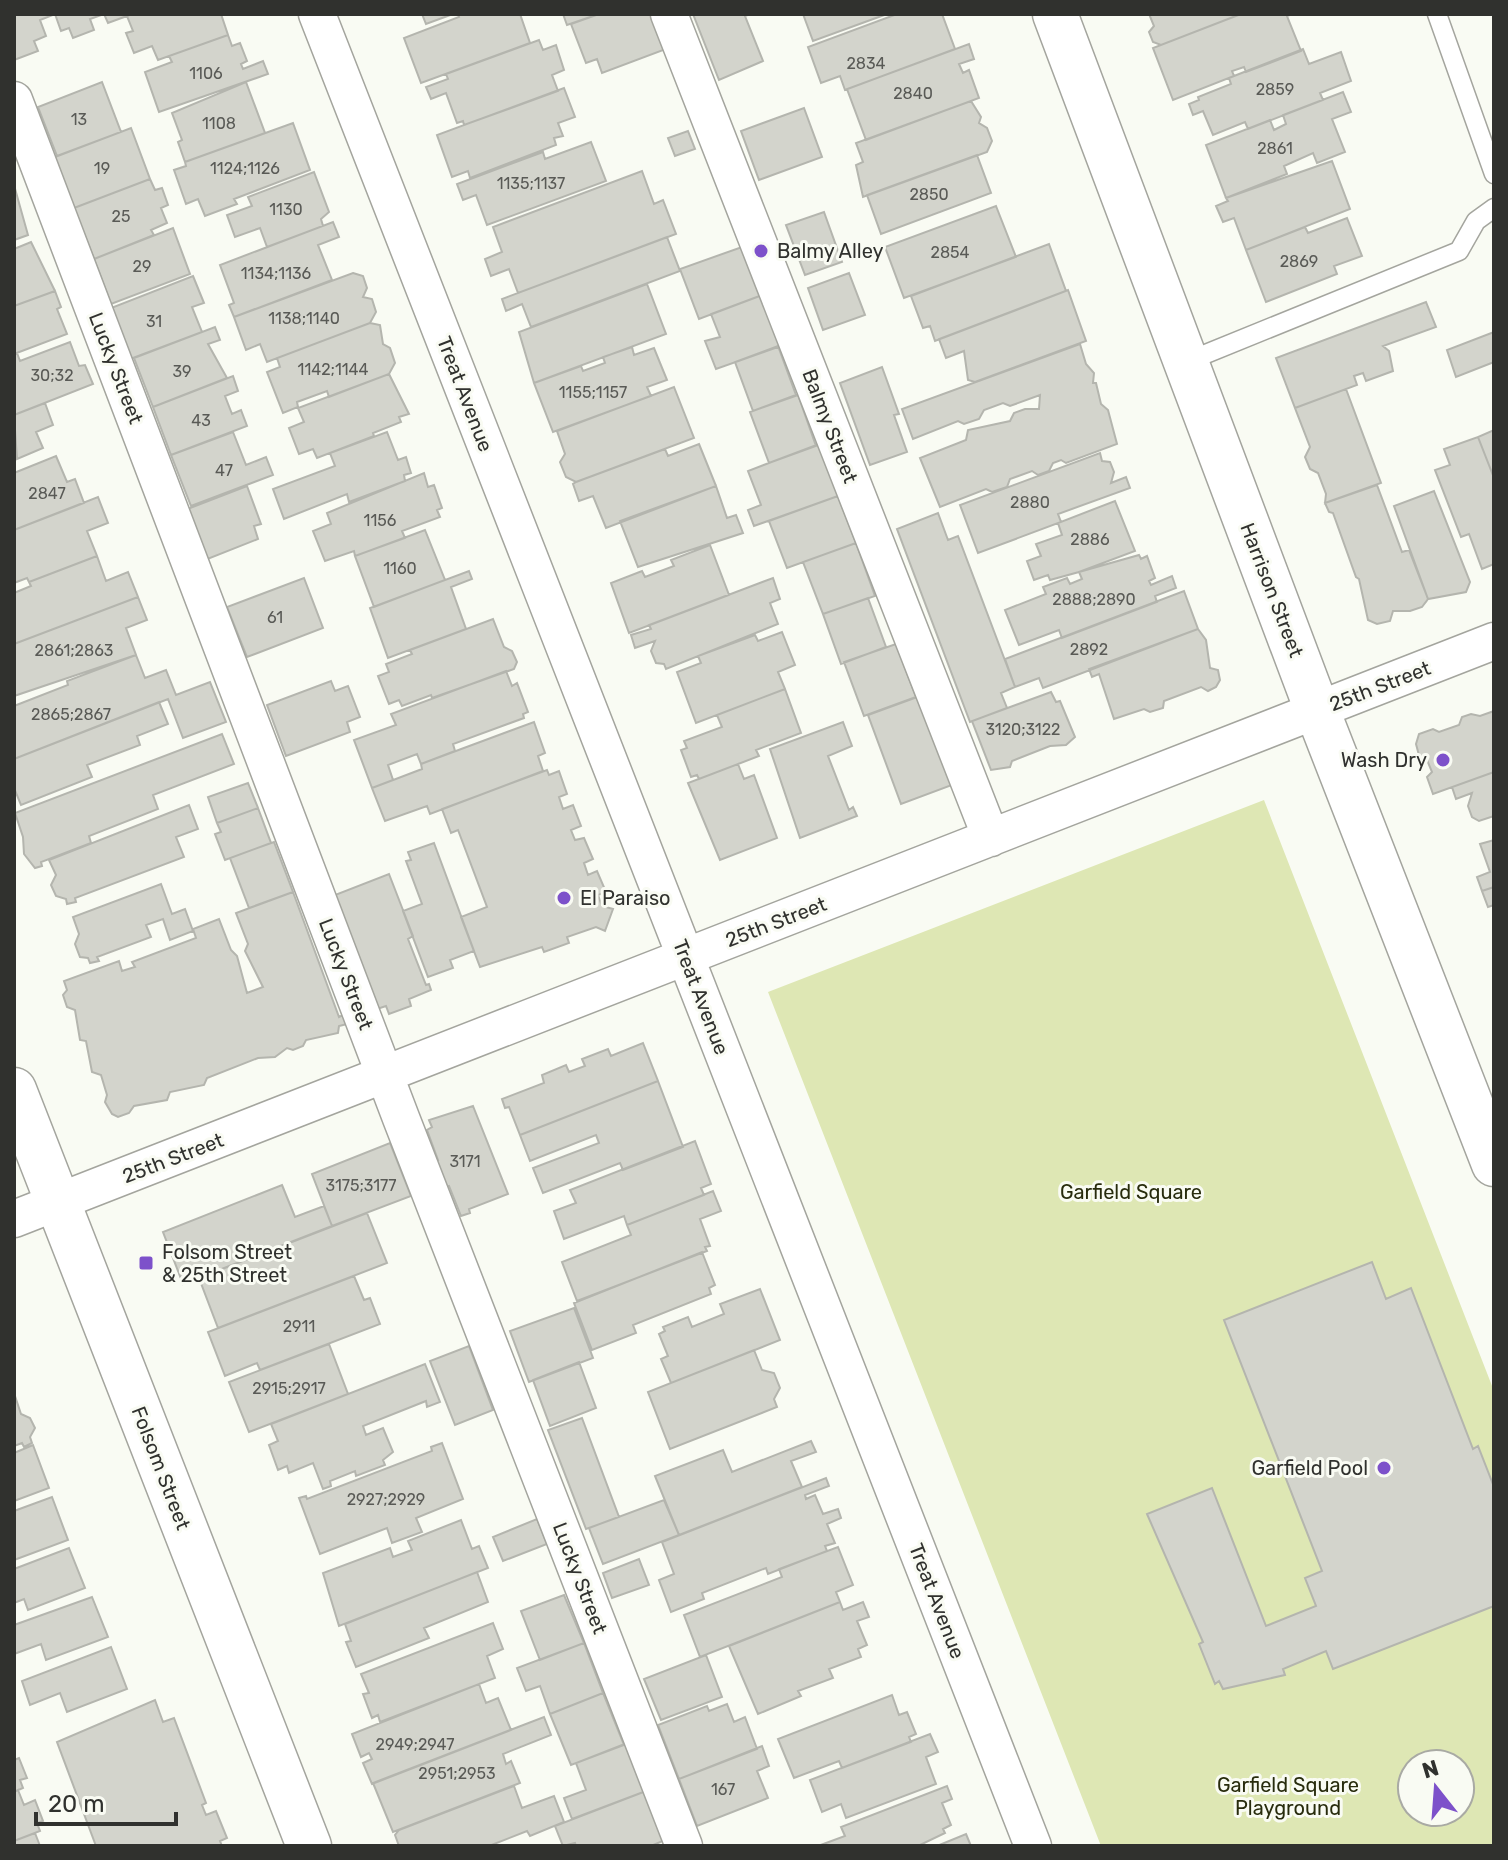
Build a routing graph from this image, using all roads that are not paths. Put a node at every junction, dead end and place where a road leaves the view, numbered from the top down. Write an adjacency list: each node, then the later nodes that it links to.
1 (317, 14): 12 (street, Treat Avenue)
2 (669, 14): 11 (street, Balmy Street)
3 (1055, 14): 8 (street, Harrison Street)
4 (1437, 14): 6 (lane)
5 (14, 100): 13 (street, Lucky Street)
6 (1494, 174)
7 (1494, 208): 8 (lane)
8 (1186, 362): 10 (street, Harrison Street)
9 (1494, 641): 10 (street, 25th Street)
10 (1317, 710): 11 (street, 25th Street); 15 (street, Harrison Street)
11 (991, 838): 12 (street, 25th Street)
12 (685, 957): 13 (street, 25th Street); 20 (street, Treat Avenue)
13 (384, 1076): 16 (street, 25th Street); 19 (street, Lucky Street)
14 (14, 1090): 16 (street, Folsom Street)
15 (1494, 1164)
16 (58, 1203): 17 (street, 25th Street); 18 (street, Folsom Street)
17 (14, 1219)
18 (309, 1846)
19 (684, 1846)
20 (1033, 1846)

